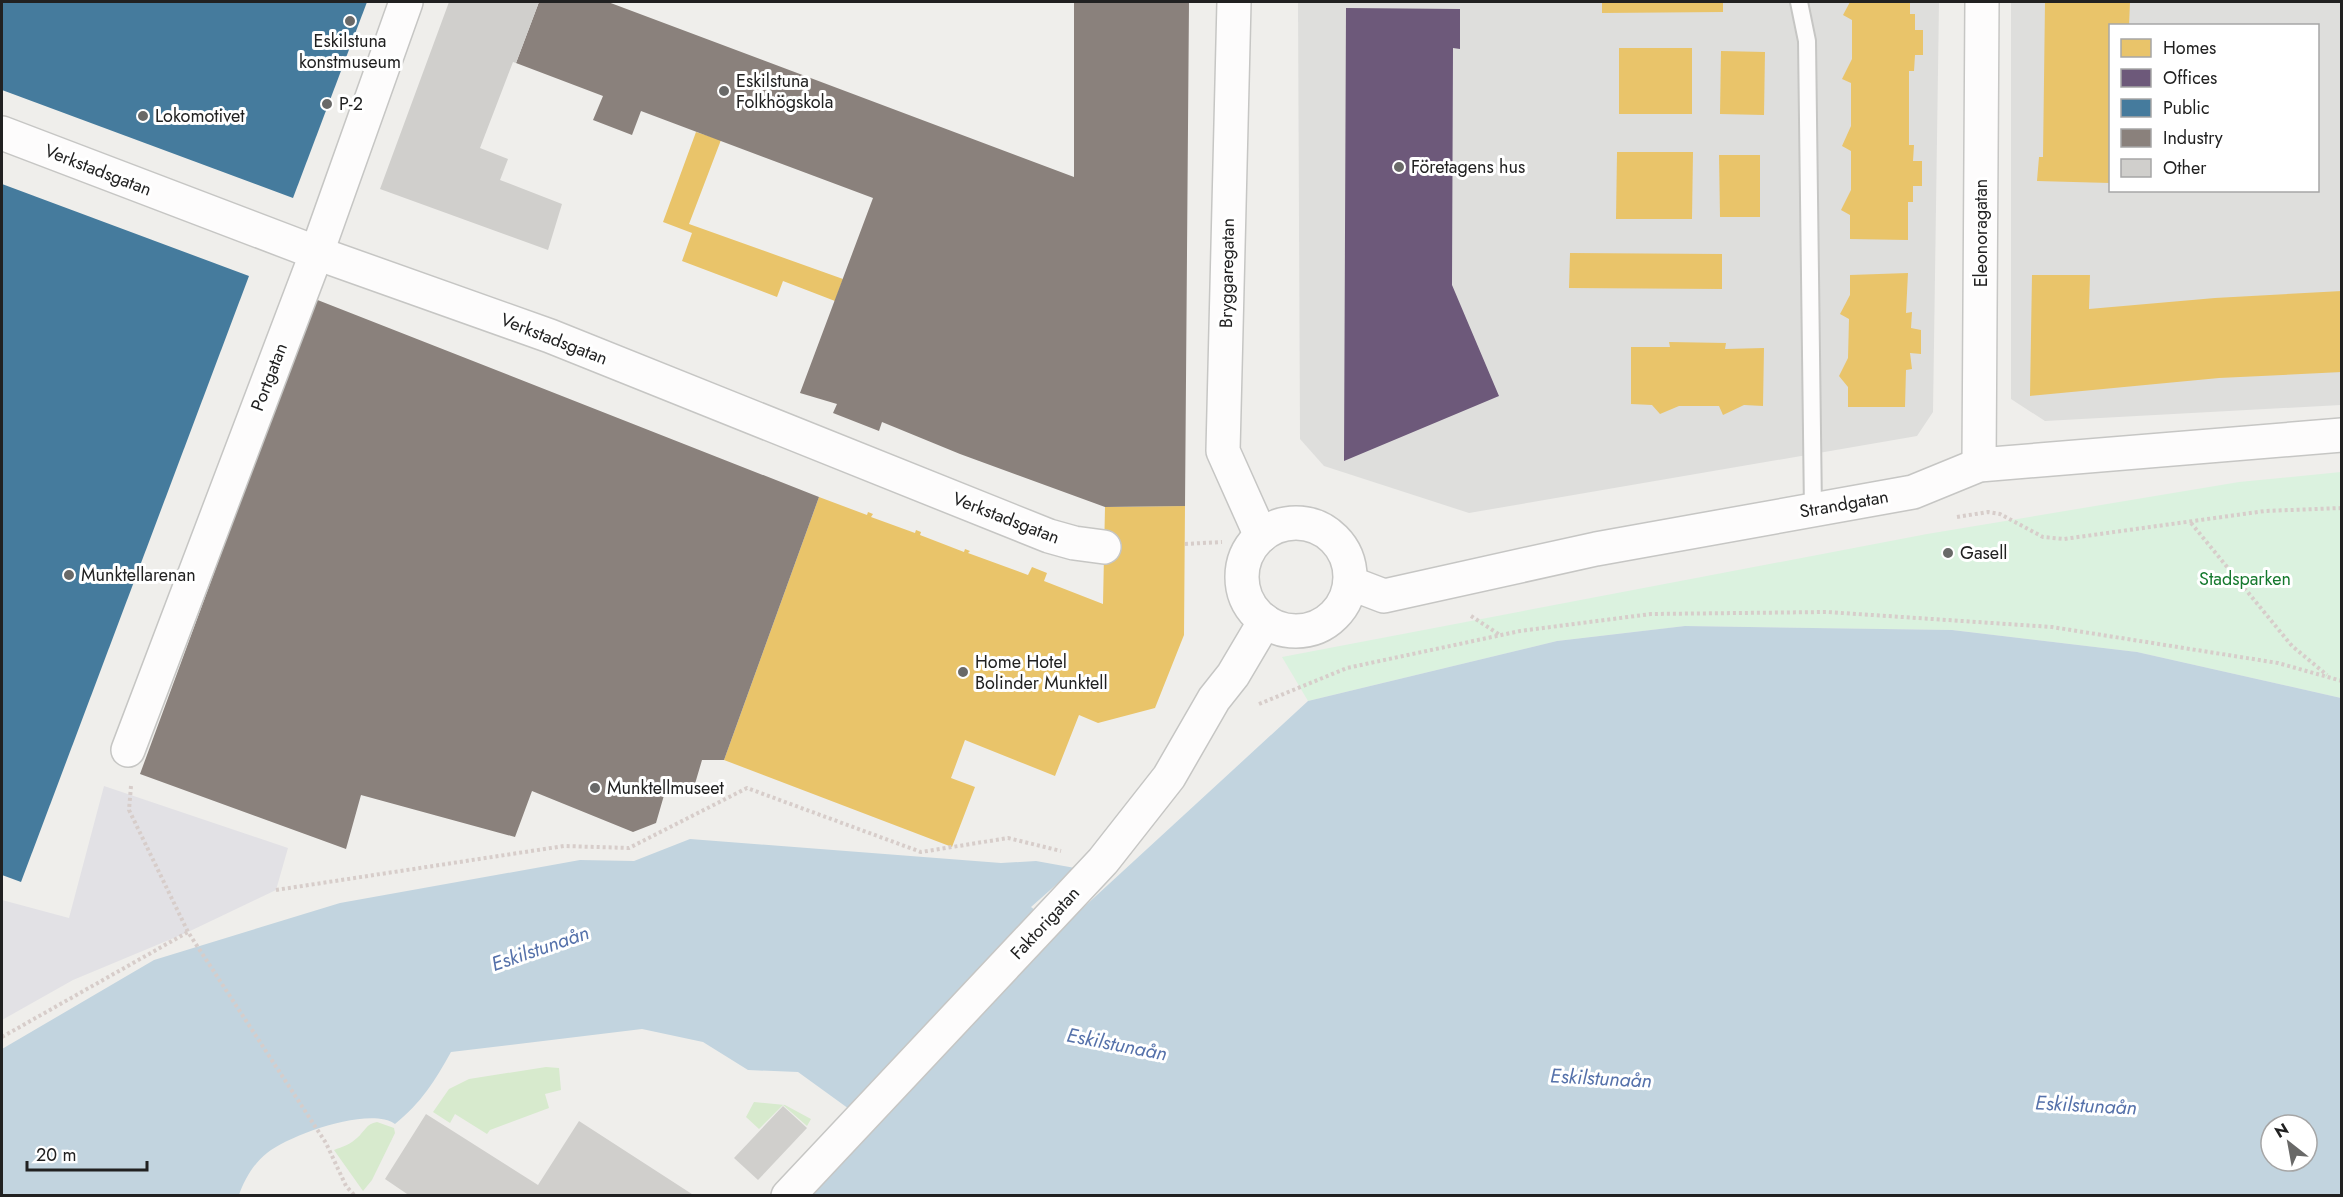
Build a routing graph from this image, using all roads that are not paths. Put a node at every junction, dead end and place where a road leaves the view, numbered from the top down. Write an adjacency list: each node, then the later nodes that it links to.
1 (406, 2): 6 (street, Portgatan)
2 (1234, 2): 10 (street, Bryggaregatan)
3 (1799, 2): 9 (lane)
4 (1982, 2): 8 (street, Eleonoragatan)
5 (2, 133): 6 (street, Verkstadsgatan)
6 (317, 252): 11 (street, Verkstadsgatan); 14 (street, Portgatan)
7 (2342, 435): 8 (street, Strandgatan)
8 (1979, 465): 9 (street, Strandgatan)
9 (1813, 510): 12 (street, Strandgatan)
10 (1261, 536): 12 (street); 13 (street)
11 (1104, 547)
12 (1350, 583): 13 (street)
13 (1265, 621): 15 (street, Faktorigatan)
14 (128, 750)
15 (788, 1196)

